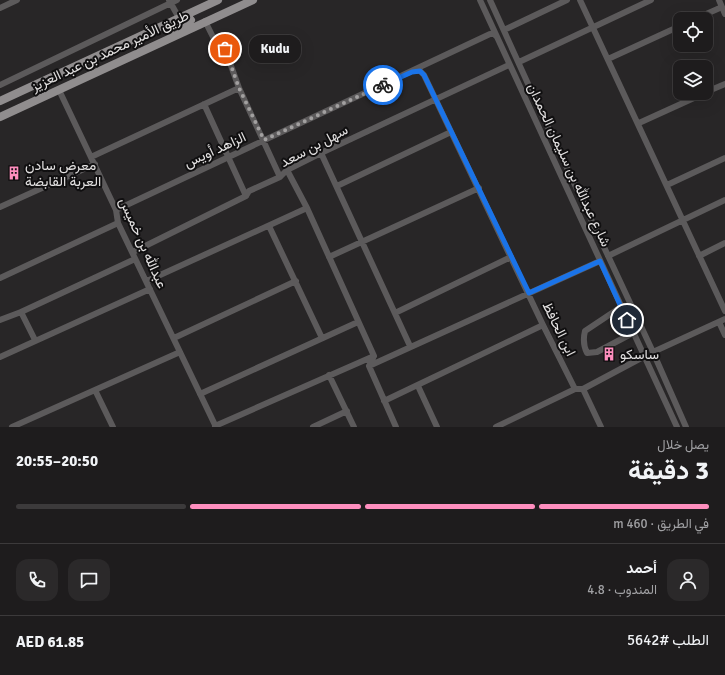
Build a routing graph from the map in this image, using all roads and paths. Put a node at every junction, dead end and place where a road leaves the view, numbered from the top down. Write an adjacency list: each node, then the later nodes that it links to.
1 (17, 0): 13 (street)
2 (177, 0): 11 (street)
3 (218, 0): 16 (main road, طريق الأمير محمد بن عبد العزيز)
4 (253, 0): 17 (main road, طريق الأمير محمد بن عبد العزيز)
5 (480, 0): 21 (street, شارع عبدالله بن سليمان الحمدان)
6 (490, 0): 20 (street, شارع عبدالله بن سليمان الحمدان)
7 (567, 0): 20 (street)
8 (580, 0): 18 (street)
9 (651, 0): 18 (street)
10 (719, 0): 12 (street)
11 (170, 2): 16 (street); 28 (street)
12 (722, 7): 14 (street); 15 (street)
13 (0, 8)
14 (711, 12)
15 (725, 14)
16 (179, 18): 22 (main road); 34 (main road, طريق الأمير محمد بن عبد العزيز)
17 (206, 21): 22 (main road, طريق الأمير محمد بن عبد العزيز); 29 (street)
18 (593, 27): 23 (street); 24 (street)
19 (673, 29): 23 (street)
20 (504, 30): 24 (street, شارع عبدالله بن سليمان الحمدان)
21 (497, 37): 25 (street, شارع عبدالله بن سليمان الحمدان); 26 (street, الزاهد أويس)
22 (157, 44): 31 (main road, طريق الأمير محمد بن عبد العزيز)
23 (608, 59): 37 (street)
24 (519, 62): 61 (street, شارع عبدالله بن سليمان الحمدان)
25 (509, 65): 32 (street, سهل بن سعد); 66 (street, شارع عبدالله بن سليمان الحمدان)
26 (412, 72): 32 (street, ابن الحافظ); 39 (street, الزاهد أويس)
27 (725, 84): 30 (street)
28 (0, 85)
29 (239, 88): 35 (street); 39 (street)
30 (713, 89)
31 (59, 90): 36 (main road, طريق الأمير محمد بن عبد العزيز); 41 (street, عبدالله بن خميس)
32 (436, 99): 38 (street, ابن الحافظ); 40 (street, سهل بن سعد)
33 (690, 100): 37 (street)
34 (0, 101)
35 (204, 104): 41 (street); 42 (street)
36 (0, 117)
37 (639, 124): 47 (street)
38 (451, 132): 48 (street); 49 (street, ابن الحافظ)
39 (264, 140): 42 (street, الزاهد أويس); 46 (street)
40 (321, 153): 45 (street, سهل بن سعد); 48 (street)
41 (91, 157): 44 (street, عبدالله بن خميس)
42 (227, 157): 50 (street); 54 (street, الزاهد أويس)
43 (725, 158): 47 (street)
44 (95, 164): 52 (street); 54 (street, عبدالله بن خميس)
45 (287, 170): 46 (street, سهل بن سعد); 53 (street)
46 (280, 177): 50 (street, سهل بن سعد)
47 (667, 184): 55 (street)
48 (337, 186): 58 (street)
49 (478, 188): 58 (street); 64 (street, ابن الحافظ)
50 (246, 196): 60 (street, سهل بن سعد)
51 (725, 200): 55 (street)
52 (0, 208)
53 (307, 208): 57 (street); 63 (street)
54 (116, 210): 56 (street, عبدالله بن خميس)
55 (682, 220): 61 (street); 62 (street)
56 (118, 223): 60 (street, عبدالله بن خميس); 67 (street)
57 (269, 226): 68 (street); 69 (street)
58 (362, 242): 63 (street); 75 (street)
59 (725, 243): 62 (street)
60 (132, 252): 65 (street, عبدالله بن خميس)
61 (608, 256): 88 (street, شارع عبدالله بن سليمان الحمدان)
62 (699, 256): 73 (street)
63 (329, 257): 78 (street)
64 (511, 257): 71 (street, ابن الحافظ); 75 (street)
65 (136, 259): 68 (street, عبدالله بن خميس); 74 (street)
66 (600, 261): 71 (street); 72 (street, شارع عبدالله بن سليمان الحمدان)
67 (0, 278)
68 (147, 281): 70 (street, عبدالله بن خميس)
69 (296, 281): 83 (street); 84 (street)
70 (150, 289): 83 (street, عبدالله بن خميس); 85 (street)
71 (529, 293): 80 (street, ابن الحافظ); 86 (street)
72 (621, 307): 81 (street, شارع عبدالله بن سليمان الحمدان); 81 (street)
73 (725, 311)
74 (21, 312): 77 (street); 85 (street)
75 (395, 313): 86 (street)
76 (725, 319): 79 (street)
77 (0, 320)
78 (358, 322): 84 (street); 89 (street)
79 (719, 322): 82 (street); 88 (street)
80 (543, 325): 94 (street); 95 (street, ابن الحافظ)
81 (633, 334): 90 (street, شارع عبدالله بن سليمان الحمدان)
82 (725, 335)
83 (174, 338): 87 (street, عبدالله بن خميس)
84 (322, 338): 98 (street)
85 (35, 340): 91 (street)
86 (410, 346): 92 (street)
87 (180, 352): 97 (street); 98 (street, عبدالله بن خميس)
88 (653, 352): 111 (street, شارع عبدالله بن سليمان الحمدان)
89 (374, 356): 92 (street); 93 (street)
90 (645, 356): 96 (street); 110 (street, شارع عبدالله بن سليمان الحمدان)
91 (0, 357)
92 (369, 366): 99 (street)
93 (329, 375): 100 (street); 101 (street)
94 (418, 386): 99 (street); 107 (street)
95 (575, 389): 96 (street); 108 (street)
96 (583, 389): 109 (street)
97 (95, 390): 102 (street); 103 (street)
98 (200, 394): 101 (street, عبدالله بن خميس)
99 (384, 401): 106 (street)
100 (347, 411): 104 (street); 105 (street)
101 (216, 426)
102 (12, 427)
103 (113, 427)
104 (313, 427)
105 (354, 427)
106 (396, 427)
107 (437, 427)
108 (496, 427)
109 (600, 427)
110 (677, 427)
111 (686, 427)

